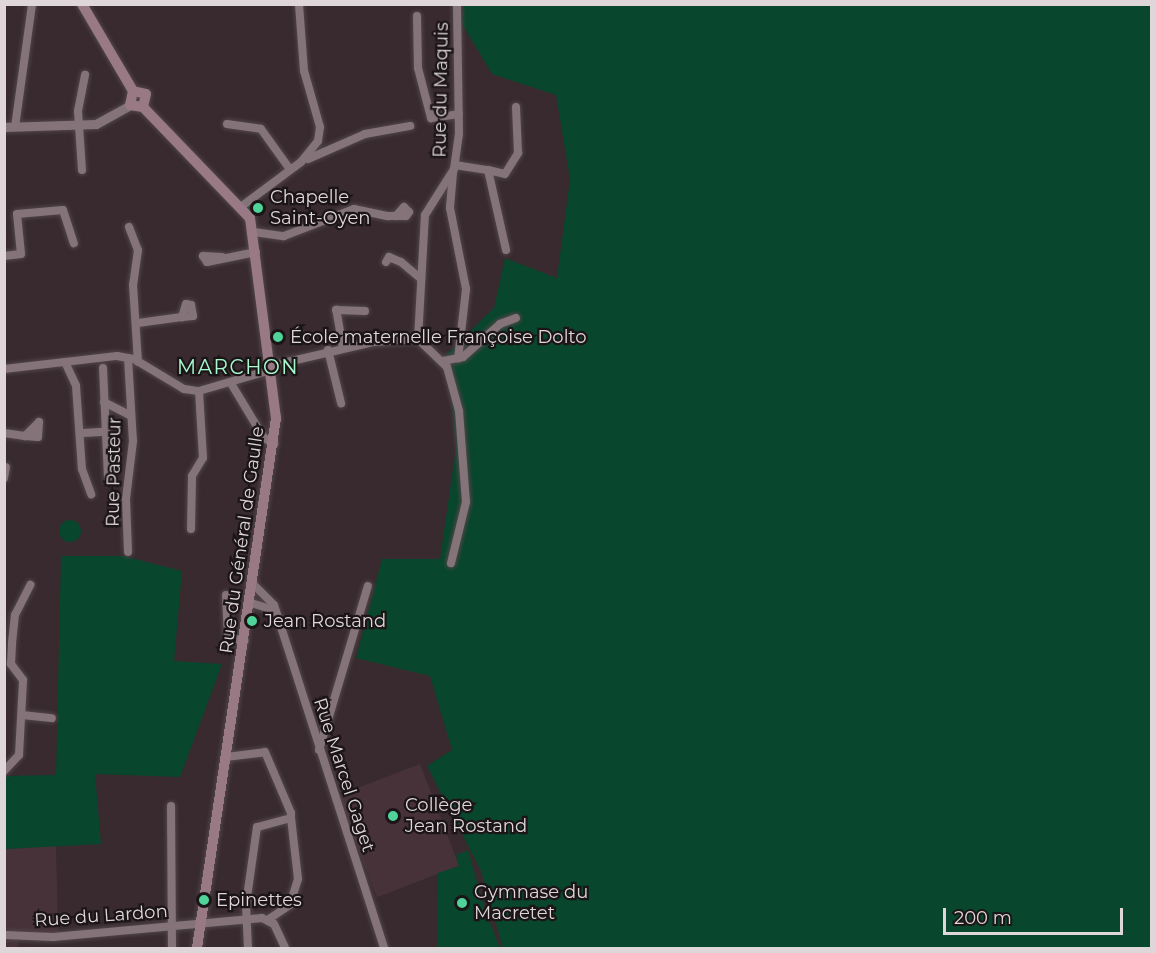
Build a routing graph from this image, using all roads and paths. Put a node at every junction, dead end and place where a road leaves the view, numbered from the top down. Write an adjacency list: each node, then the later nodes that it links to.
1 (32, 4): 15 (street)
2 (82, 4): 7 (main road)
3 (299, 4): 17 (street)
4 (457, 4): 11 (street, Rue du Maquis)
5 (417, 16): 11 (street)
6 (85, 75): 16 (street)
7 (133, 91): 8 (main road); 9 (main road, Rue du Général de Gaulle)
8 (130, 105): 9 (main road); 16 (street)
9 (143, 107): 22 (main road, Rue du Général de Gaulle)
10 (516, 107): 21 (street)
11 (459, 114): 18 (street, Rue du Maquis)
12 (227, 124): 19 (street)
13 (410, 126): 17 (street)
14 (4, 127): 15 (street)
15 (15, 127): 16 (street)
16 (80, 127): 20 (street)
17 (301, 162): 19 (street)
18 (455, 167): 21 (street); 32 (street, Rue du Maquis); 41 (street)
19 (289, 168): 22 (street)
20 (82, 170)
21 (488, 170): 27 (street)
22 (242, 206): 25 (main road, Rue du Général de Gaulle)
23 (396, 216): 25 (street)
24 (129, 227): 36 (street)
25 (254, 232): 28 (main road, Rue du Général de Gaulle)
26 (74, 243): 29 (street)
27 (506, 250)
28 (256, 252): 30 (street); 46 (main road, Rue du Général de Gaulle)
29 (4, 256)
30 (222, 257)
31 (386, 262): 32 (street)
32 (421, 279): 37 (street, Rue du Maquis)
33 (365, 311): 38 (street)
34 (182, 317): 36 (street)
35 (516, 318): 41 (street)
36 (138, 323): 44 (street)
37 (418, 339): 38 (street); 42 (street)
38 (343, 348): 39 (street)
39 (328, 351): 46 (street); 51 (street)
40 (128, 358): 43 (street); 44 (street); 52 (street, Rue Pasteur)
41 (458, 359): 42 (street)
42 (443, 361): 64 (street)
43 (65, 362): 47 (street); 54 (street)
44 (138, 362): 49 (street)
45 (103, 368): 50 (street)
46 (271, 368): 48 (street); 57 (main road, Rue du Général de Gaulle)
47 (4, 369)
48 (232, 385): 49 (street); 57 (street)
49 (199, 392): 62 (street)
50 (104, 402): 52 (street); 53 (street)
51 (341, 403)
52 (131, 416): 63 (street, Rue Pasteur)
53 (105, 432): 54 (street); 60 (street)
54 (83, 433): 61 (street)
55 (4, 434): 56 (street)
56 (25, 436)
57 (276, 444): 66 (main road, Rue du Général de Gaulle)
58 (6, 467): 59 (street)
59 (4, 478)
60 (108, 480)
61 (91, 494)
62 (191, 529)
63 (128, 552)
64 (451, 563)
65 (30, 585): 72 (street)
66 (254, 585): 69 (main road, Rue du Général de Gaulle); 70 (street, Rue Marcel Gaget)
67 (368, 586): 74 (street)
68 (226, 595): 71 (street)
69 (251, 603): 70 (street); 71 (main road, Rue du Général de Gaulle)
70 (275, 611): 74 (street, Rue Marcel Gaget)
71 (245, 641): 75 (main road, Rue du Général de Gaulle)
72 (22, 715): 73 (street); 76 (street)
73 (52, 718)
74 (318, 751): 88 (street, Rue Marcel Gaget)
75 (226, 757): 78 (street); 81 (main road, Rue du Général de Gaulle)
76 (4, 771)
77 (171, 806): 82 (street)
78 (291, 819): 79 (street); 80 (street)
79 (269, 919): 80 (street, Rue du Lardon); 87 (street)
80 (247, 921): 81 (street, Rue du Lardon); 86 (street)
81 (200, 924): 82 (street, Rue du Lardon); 85 (main road, Rue du Général de Gaulle)
82 (170, 927): 83 (street, Rue du Lardon); 84 (street)
83 (4, 935)
84 (172, 948)
85 (197, 948)
86 (248, 948)
87 (285, 948)
88 (384, 948)

